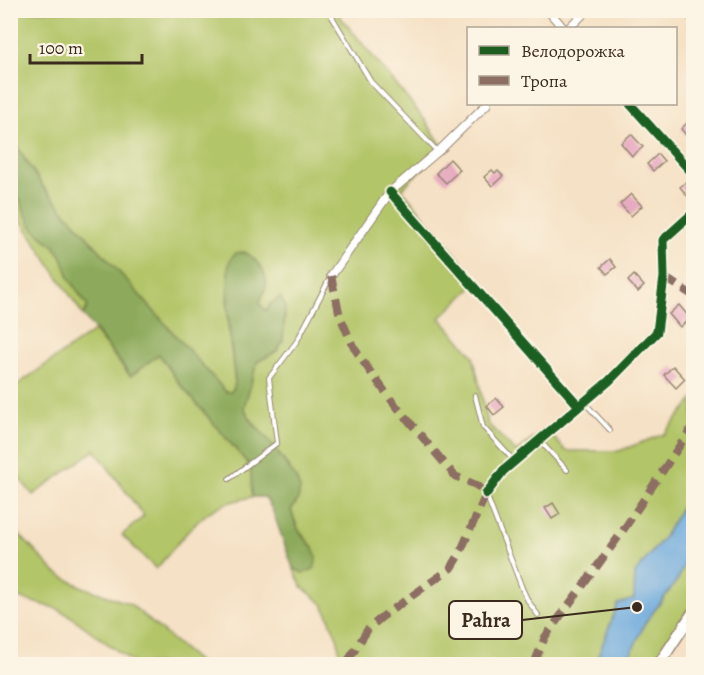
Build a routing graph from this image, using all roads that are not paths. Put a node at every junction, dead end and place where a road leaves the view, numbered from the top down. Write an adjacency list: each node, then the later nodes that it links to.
1 (328, 10): 10 (lane)
2 (548, 10): 6 (street)
3 (587, 10): 7 (street)
4 (684, 10): 5 (street)
5 (693, 19)
6 (562, 27)
7 (570, 27)
8 (486, 105): 10 (street)
9 (631, 105): 11 (street)
10 (438, 152): 12 (street)
11 (693, 175)
12 (390, 192): 14 (street); 16 (street)
13 (693, 212): 16 (street)
14 (331, 276): 21 (lane)
15 (475, 395): 19 (lane)
16 (582, 404): 17 (lane); 18 (street)
17 (610, 430)
18 (540, 441): 19 (street); 20 (lane)
19 (515, 462): 22 (street)
20 (567, 470)
21 (229, 479)
22 (486, 494): 24 (lane)
23 (693, 611): 25 (street)
24 (538, 615)
25 (659, 664)

